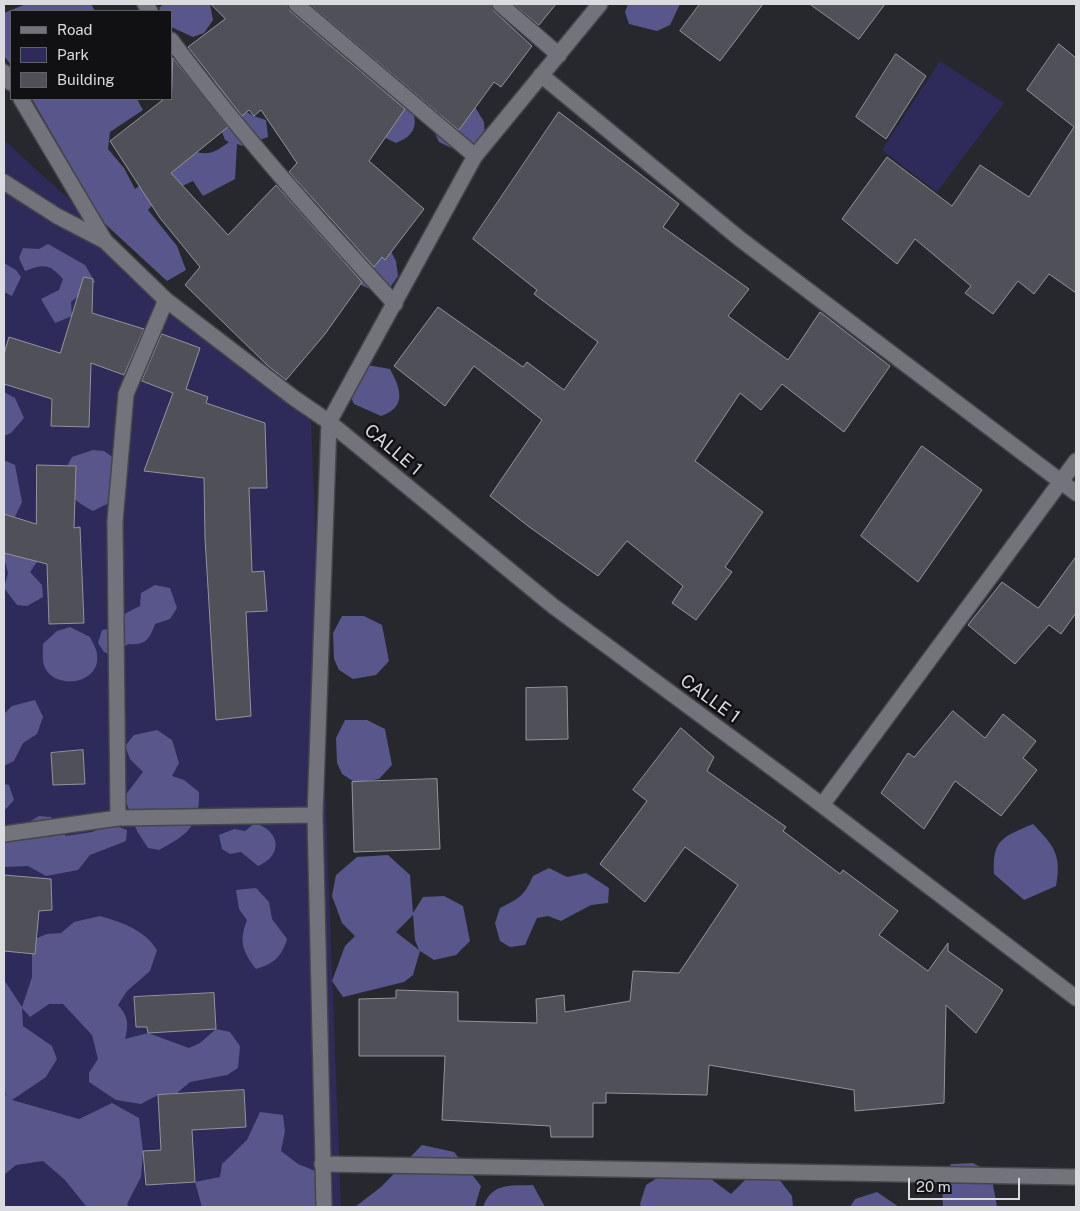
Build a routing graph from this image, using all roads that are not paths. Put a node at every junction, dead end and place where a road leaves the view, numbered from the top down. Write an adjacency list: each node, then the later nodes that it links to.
1 (296, 4): 8 (street)
2 (500, 4): 5 (street)
3 (600, 4): 5 (street)
4 (172, 41): 12 (street)
5 (559, 55): 6 (street)
6 (541, 75): 8 (street); 15 (street)
7 (22, 100): 10 (street)
8 (475, 156): 12 (street)
9 (4, 182): 10 (street)
10 (105, 241): 11 (street, CALLE 1)
11 (166, 300): 13 (street, CALLE 1); 19 (street)
12 (395, 304): 13 (street)
13 (329, 422): 17 (street, CALLE 1); 18 (street)
14 (1076, 461): 15 (street)
15 (1061, 481): 16 (street); 17 (street)
16 (1076, 493)
17 (822, 805): 21 (street, CALLE 1)
18 (315, 815): 19 (street); 22 (street)
19 (118, 818): 20 (street)
20 (4, 834)
21 (1076, 998)
22 (322, 1164): 23 (street); 24 (street)
23 (1076, 1176)
24 (324, 1207)

